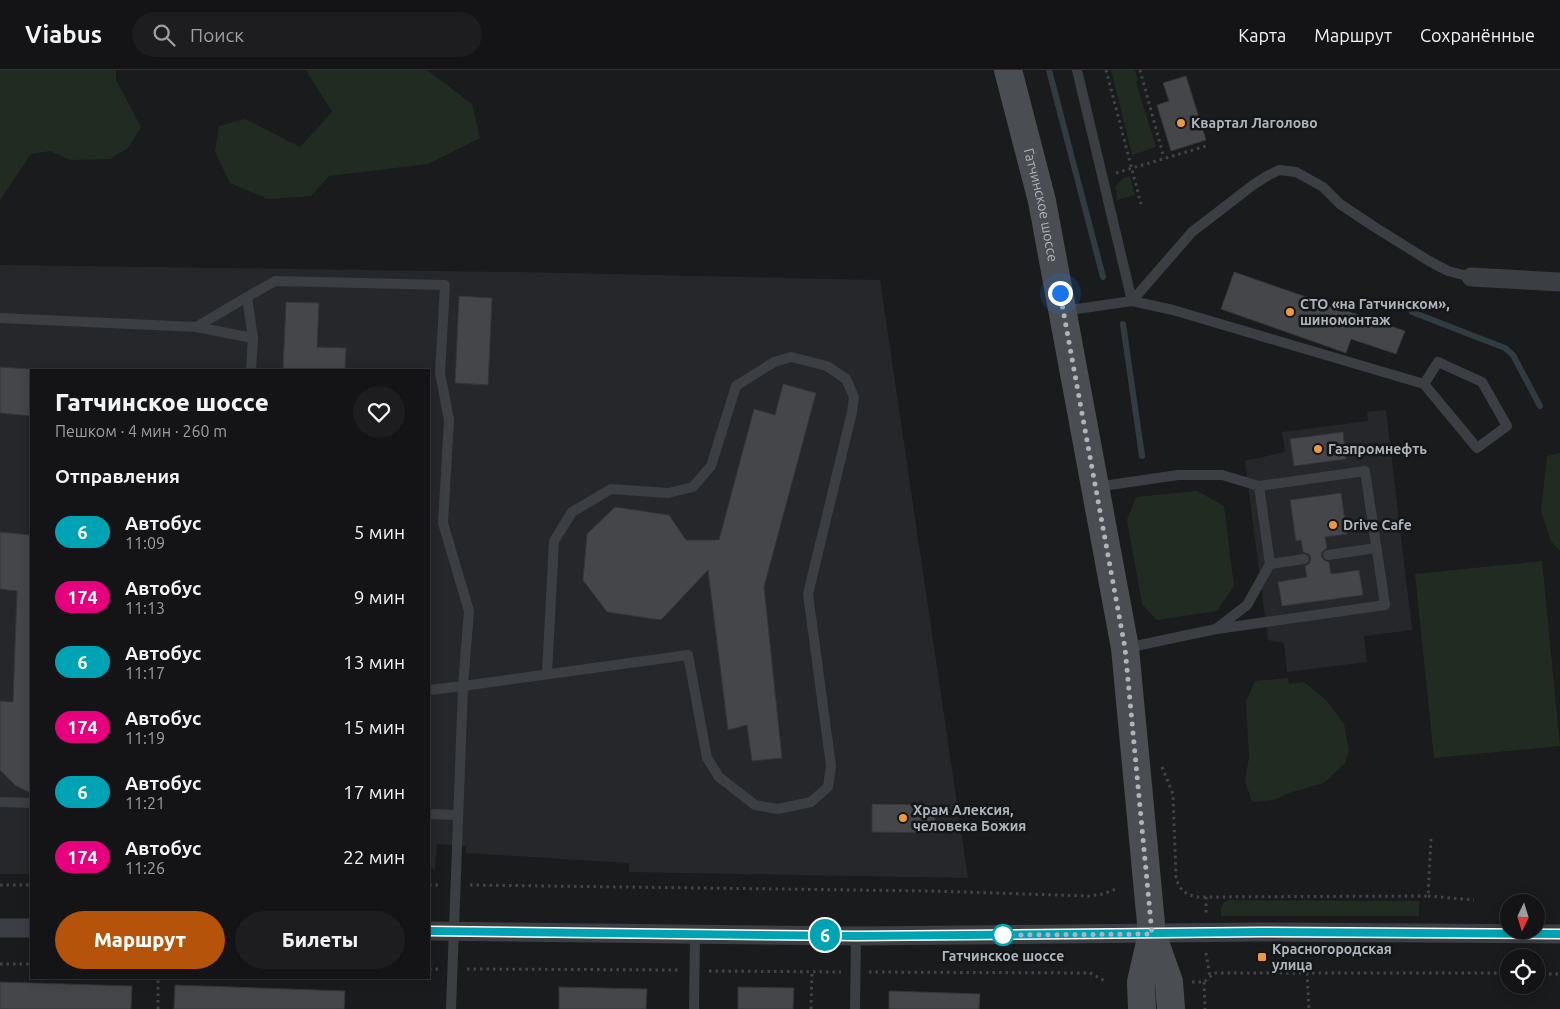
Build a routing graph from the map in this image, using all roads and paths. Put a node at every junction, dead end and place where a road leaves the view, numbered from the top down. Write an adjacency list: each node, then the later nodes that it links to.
1 (1008, 70): 14 (main road, Гатчинское шоссе)
2 (1077, 70): 8 (lane)
3 (1106, 70): 7 (path)
4 (1140, 70): 6 (path)
5 (1206, 146): 6 (path)
6 (1164, 158): 7 (path)
7 (1131, 169): 8 (path); 9 (path)
8 (1104, 177): 13 (lane)
9 (1141, 204)
10 (1471, 277): 11 (street); 13 (lane)
11 (1560, 282)
12 (247, 297): 16 (lane); 17 (lane); 29 (lane)
13 (1132, 301): 14 (lane); 19 (lane)
14 (1063, 312): 21 (main road, Гатчинское шоссе)
15 (0, 318): 16 (lane)
16 (196, 327): 17 (lane)
17 (253, 338): 18 (lane)
18 (252, 369)
19 (1424, 384): 19 (lane)
20 (1259, 486): 21 (lane); 22 (lane); 25 (lane)
21 (1096, 487): 27 (main road, Гатчинское шоссе)
22 (1376, 548): 23 (lane); 26 (lane)
23 (1328, 556)
24 (1304, 559): 25 (lane)
25 (1270, 564): 26 (lane)
26 (1216, 629): 27 (lane)
27 (1125, 648): 51 (main road, Гатчинское шоссе)
28 (547, 673): 28 (lane); 29 (lane)
29 (463, 686): 30 (lane); 35 (lane)
30 (430, 690)
31 (1173, 794): 43 (path)
32 (0, 802): 33 (lane)
33 (30, 803)
34 (430, 814): 35 (lane)
35 (457, 815): 40 (lane)
36 (1431, 839): 42 (path)
37 (0, 885): 38 (path)
38 (30, 885)
39 (430, 885): 40 (path)
40 (456, 885): 41 (path); 49 (lane)
41 (1116, 889)
42 (1428, 896): 43 (path); 44 (path)
43 (1206, 897): 45 (path)
44 (1474, 900)
45 (1206, 917)
46 (0, 928): 47 (street)
47 (30, 928)
48 (430, 931): 49 (street)
49 (454, 931): 50 (street); 58 (lane)
50 (695, 934): 53 (street); 59 (lane)
51 (1152, 934): 52 (street); 53 (street); 76 (main road, Гатчинское шоссе); 77 (main road, Гатчинское шоссе)
52 (1560, 934)
53 (856, 936): 61 (lane)
54 (1206, 953): 66 (path)
55 (0, 964): 56 (path)
56 (30, 964)
57 (430, 969): 58 (path)
58 (452, 969): 59 (path); 72 (lane)
59 (694, 970): 60 (path); 73 (lane)
60 (812, 971): 61 (path); 74 (path)
61 (856, 972): 68 (path); 75 (lane)
62 (1308, 973): 63 (path); 66 (path); 79 (path)
63 (1500, 974)
64 (1545, 974): 65 (path)
65 (1560, 974)
66 (1210, 977): 70 (path)
67 (158, 979): 71 (path)
68 (1107, 982)
69 (1188, 982): 70 (path)
70 (1204, 982): 78 (path)
71 (158, 1009)
72 (451, 1009)
73 (694, 1009)
74 (811, 1009)
75 (855, 1009)
76 (1142, 1009)
77 (1171, 1009)
78 (1205, 1009)
79 (1309, 1009)

